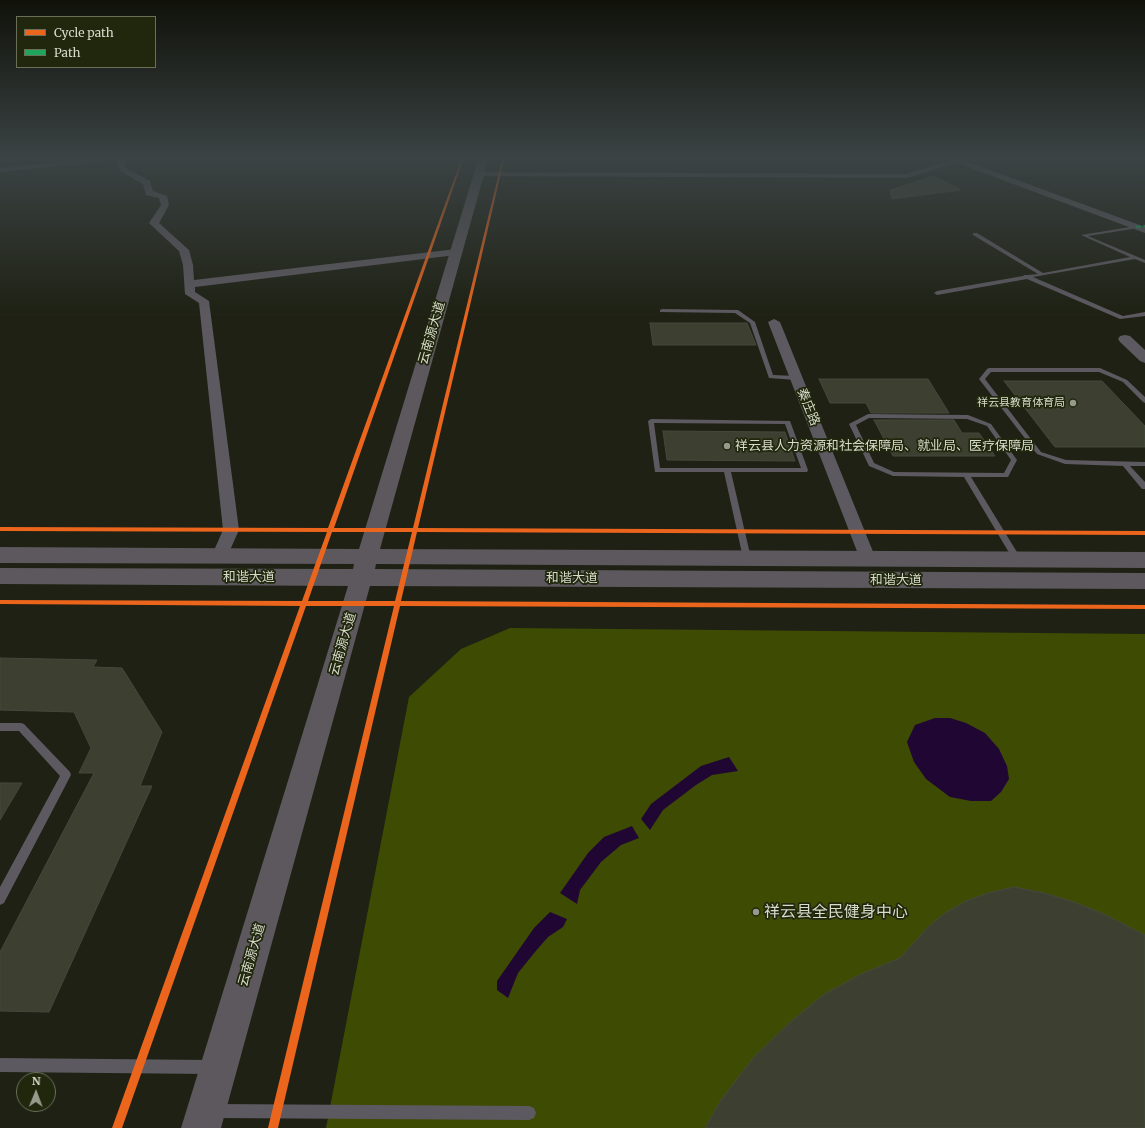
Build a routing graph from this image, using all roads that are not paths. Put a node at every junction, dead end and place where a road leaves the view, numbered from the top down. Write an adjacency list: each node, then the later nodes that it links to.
1 (160, 213): 12 (street)
2 (468, 213): 7 (main road, 云南源大道)
3 (1097, 213): 4 (street)
4 (1136, 227): 5 (street); 8 (lane)
5 (1145, 230)
6 (975, 234): 10 (lane)
7 (456, 252): 12 (street); 32 (main road, 云南源大道)
8 (1134, 258): 9 (lane); 10 (lane)
9 (1145, 262)
10 (1041, 273): 11 (lane)
11 (1025, 276): 13 (lane); 15 (lane)
12 (190, 284): 27 (street)
13 (937, 293)
14 (662, 311): 19 (lane)
15 (1145, 314)
16 (774, 322): 19 (street, 秦庄路)
17 (1125, 339): 18 (street)
18 (1143, 354)
19 (796, 378): 29 (street, 秦庄路)
20 (1145, 401): 21 (lane)
21 (1125, 464): 22 (lane); 25 (lane)
22 (1145, 464)
23 (727, 470): 23 (lane); 28 (lane)
24 (966, 475): 24 (lane); 30 (lane)
25 (1145, 487)
26 (0, 555): 27 (main road, 和谐大道)
27 (220, 556): 32 (main road, 和谐大道)
28 (747, 558): 29 (main road, 和谐大道); 32 (main road, 和谐大道)
29 (868, 558): 30 (main road, 和谐大道)
30 (1017, 559): 31 (main road, 和谐大道)
31 (1145, 560)
32 (365, 567): 33 (main road, 和谐大道); 34 (main road, 和谐大道); 38 (main road, 云南源大道)
33 (0, 576)
34 (1145, 581)
35 (0, 727): 36 (lane)
36 (0, 899)
37 (0, 1065): 38 (lane)
38 (219, 1067): 40 (main road, 云南源大道)
39 (529, 1113): 40 (lane)
40 (204, 1119)

